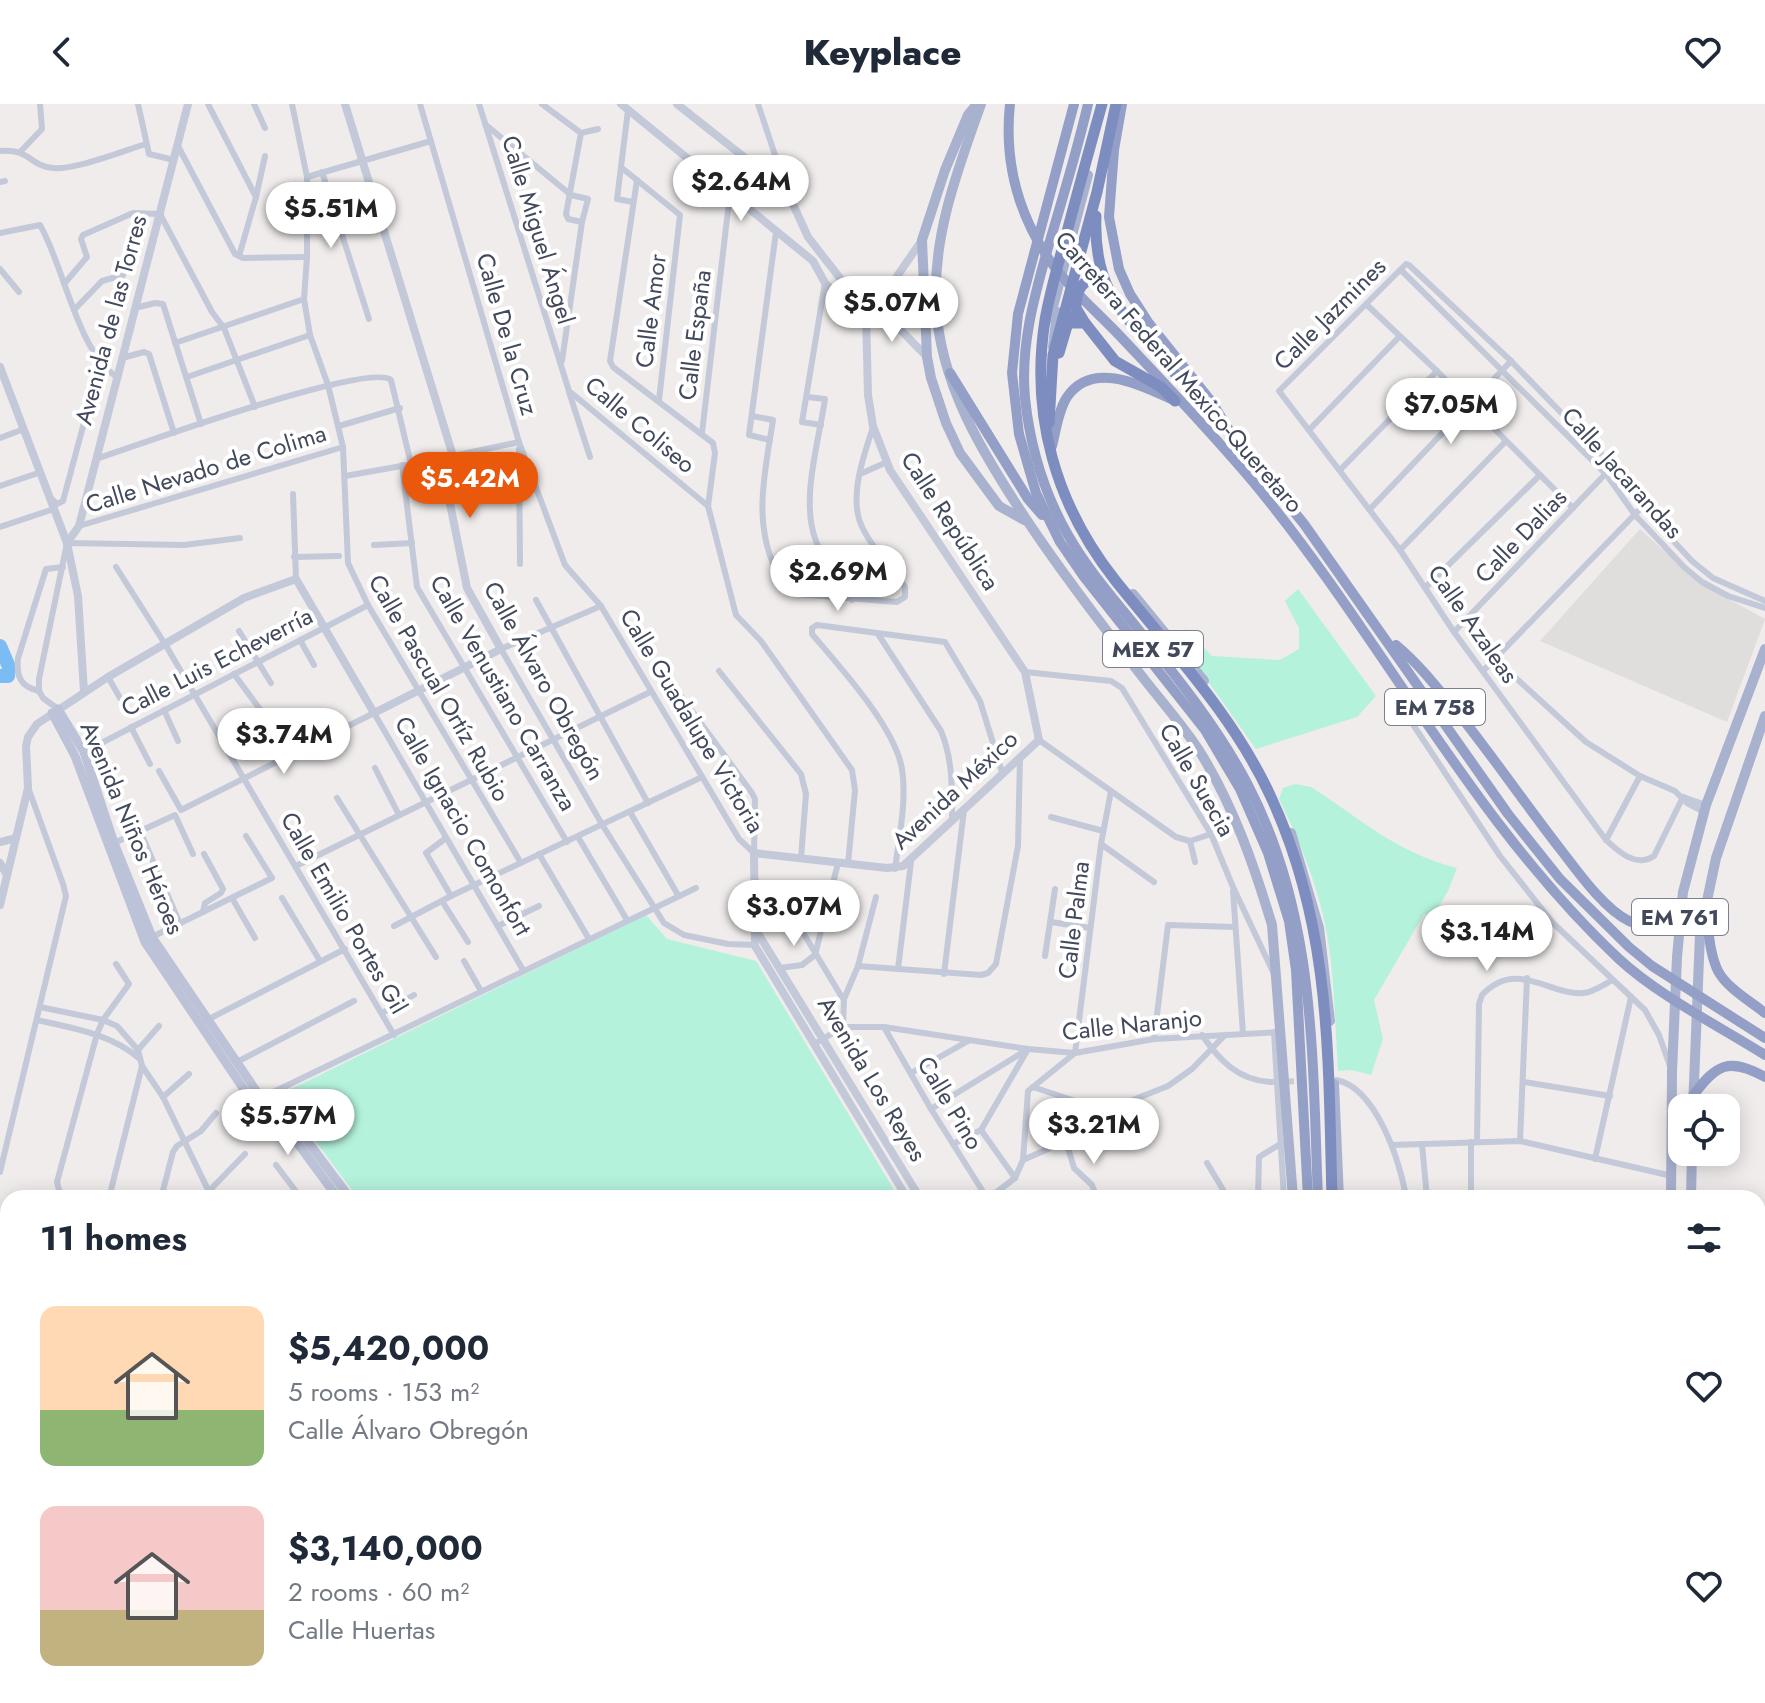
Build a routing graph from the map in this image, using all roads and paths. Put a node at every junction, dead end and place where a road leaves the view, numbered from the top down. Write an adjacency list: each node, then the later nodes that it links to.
1 (40, 104): 29 (street)
2 (138, 104): 26 (street)
3 (188, 104): 27 (street, Avenida de las Torres)
4 (208, 104): 41 (street)
5 (254, 104): 22 (street)
6 (292, 104): 35 (street, Calle Pascual Ortíz Rubio)
7 (345, 104): 32 (street)
8 (420, 104): 25 (street, Calle De la Cruz)
9 (479, 104): 21 (street, Calle Miguel Ángel)
10 (542, 104): 24 (street)
11 (677, 104): 37 (street)
12 (979, 104): 47 (main road); 85 (main road)
13 (1010, 104): 94 (highway, Carretera Federal Mexico-Queretaro)
14 (1074, 104): 139 (highway, MEX 57)
15 (1088, 104): 163 (highway, MEX 57)
16 (1105, 104): 59 (main road); 391 (highway)
17 (1116, 104): 38 (highway)
18 (1122, 104): 108 (highway, Carretera Federal Mexico-Queretaro)
19 (758, 105): 37 (street, Calle República)
20 (624, 107): 33 (street); 39 (street)
21 (486, 125): 40 (street); 81 (street, Calle Miguel Ángel)
22 (265, 128)
23 (598, 129): 24 (street)
24 (581, 133): 40 (street)
25 (431, 141): 32 (street); 111 (street, Calle De la Cruz)
26 (146, 144): 29 (street); 31 (street)
27 (178, 146): 31 (street, Avenida de las Torres); 48 (street)
28 (0, 151): 29 (street)
29 (21, 151)
30 (265, 156): 41 (street)
31 (174, 160): 43 (street, Avenida de las Torres)
32 (363, 160): 34 (street); 115 (street)
33 (622, 168): 36 (street, Calle Amor); 42 (street)
34 (322, 172): 35 (street); 66 (street)
35 (307, 177): 49 (street, Calle Pascual Ortíz Rubio)
36 (637, 180): 42 (street); 93 (street, Calle Amor)
37 (787, 191): 58 (street, Calle República)
38 (1097, 192): 59 (highway); 73 (highway)
39 (730, 193): 45 (street); 107 (street, Calle España)
40 (571, 195): 44 (street); 44 (street, Calle Coliseo)
41 (256, 197): 48 (street)
42 (633, 202): 93 (street)
43 (160, 214): 55 (street); 62 (street, Avenida de las Torres); 70 (street)
44 (582, 222): 81 (street, Calle Coliseo)
45 (776, 232): 54 (street); 98 (street)
46 (0, 233): 55 (street)
47 (922, 240): 56 (street); 76 (main road)
48 (239, 256): 49 (street)
49 (307, 257): 60 (street, Calle Pascual Ortíz Rubio)
50 (1408, 264): 52 (street, Calle Jazmines); 79 (street, Calle Jacarandas)
51 (0, 269): 57 (street)
52 (1401, 270): 61 (street, Calle Jazmines); 84 (street, Calle Jacarandas)
53 (123, 275): 64 (street)
54 (825, 283): 65 (street); 92 (street)
55 (64, 284): 64 (street)
56 (891, 285): 58 (street); 67 (street)
57 (19, 292)
58 (860, 295): 65 (street, Calle República)
59 (1065, 296): 63 (highway); 68 (highway); 75 (highway); 103 (main road)
60 (304, 299): 70 (street); 71 (street, Calle Pascual Ortíz Rubio)
61 (1367, 305): 72 (street); 91 (street, Calle Jazmines)
62 (135, 308): 74 (street); 77 (street, Avenida de las Torres)
63 (1057, 309): 75 (main road)
64 (74, 310): 80 (street)
65 (866, 314): 67 (street); 102 (street, Calle República)
66 (369, 319)
67 (891, 320): 76 (street)
68 (1070, 323): 69 (highway); 75 (highway)
69 (1085, 323): 73 (highway); 94 (highway)
70 (224, 328): 74 (street); 78 (street)
71 (310, 335): 78 (street); 89 (street, Calle Pascual Ortíz Rubio)
72 (1399, 337): 83 (street); 105 (street)
73 (1143, 338): 108 (highway)
74 (175, 343): 87 (street)
75 (1055, 356): 103 (highway)
76 (927, 357): 138 (main road)
77 (122, 358): 86 (street, Avenida de las Torres); 106 (street)
78 (238, 359): 87 (street); 96 (street)
79 (1511, 361): 84 (street); 122 (street, Calle Jacarandas)
80 (100, 363): 86 (street); 130 (street, Avenida de las Torres)
81 (561, 366): 90 (street, Calle Coliseo)
82 (0, 367): 88 (street)
83 (1437, 371): 95 (street); 123 (street)
84 (1502, 371): 95 (street); 126 (street, Calle Jacarandas)
85 (950, 373): 138 (main road); 139 (highway)
86 (117, 377): 117 (street, Avenida de las Torres)
87 (187, 377): 99 (street)
88 (3, 383): 104 (street)
89 (328, 385): 96 (street); 97 (street); 101 (street, Calle Pascual Ortíz Rubio)
90 (569, 391): 116 (street); 132 (street, Calle Coliseo)
91 (1279, 391): 105 (street, Calle Azaleas)
92 (807, 397): 100 (street); 100 (street)
93 (659, 400): 107 (street)
94 (1179, 403): 113 (highway); 181 (highway, Carretera Federal Mexico-Queretaro)
95 (1470, 405): 112 (street); 136 (street)
96 (255, 407): 99 (street)
97 (400, 408): 101 (street); 120 (street)
98 (752, 416): 110 (street); 110 (street)
99 (201, 424): 106 (street)
100 (821, 425): 155 (street)
101 (339, 426): 114 (street, Calle Pascual Ortíz Rubio)
102 (873, 426): 119 (street, Calle República); 125 (street)
103 (1048, 427): 113 (main road)
104 (24, 429): 109 (street); 124 (street)
105 (1310, 429): 123 (street, Calle Azaleas)
106 (174, 433): 117 (street)
107 (702, 433): 132 (street)
108 (1232, 435): 166 (highway, EM 758)
109 (0, 438)
110 (770, 440): 155 (street)
111 (519, 442): 115 (street); 149 (street); 158 (street, Calle De la Cruz)
112 (1505, 442): 127 (street); 146 (street)
113 (1052, 446): 171 (main road)
114 (343, 447): 128 (street, Calle Pascual Ortíz Rubio); 140 (street, Calle Nevado de Colima)
115 (453, 456): 118 (street)
116 (590, 457)
117 (96, 459): 140 (street, Avenida de las Torres)
118 (441, 459): 120 (street); 169 (street, Calle Álvaro Obregón)
119 (887, 462): 125 (street); 178 (street, Calle República)
120 (411, 464): 121 (street)
121 (402, 465): 128 (street); 144 (street, Calle Venustiano Carranza)
122 (1613, 466): 126 (street, Calle Dalias); 133 (street, Calle Jacarandas)
123 (1341, 469): 136 (street, Calle Azaleas)
124 (41, 472): 129 (street); 130 (street)
125 (860, 474): 155 (street)
126 (1606, 474): 134 (street, Calle Dalias); 137 (street, Calle Jacarandas)
127 (1540, 475): 134 (street); 153 (street)
128 (345, 476): 157 (street, Calle Pascual Ortíz Rubio)
129 (0, 486)
130 (47, 492): 135 (street)
131 (293, 494): 148 (street)
132 (708, 506): 252 (street)
133 (1642, 507): 137 (street); 156 (street, Calle Jacarandas)
134 (1573, 508): 164 (street, Calle Dalias)
135 (54, 509): 141 (street); 143 (street)
136 (1370, 509): 146 (street, Calle Azaleas)
137 (1635, 515): 159 (street, Calle Jacarandas); 172 (street)
138 (1027, 521): 303 (main road)
139 (1050, 523): 389 (highway, MEX 57)
140 (79, 526): 143 (street, Avenida de las Torres)
141 (0, 527)
142 (240, 538): 143 (street)
143 (67, 543): 150 (street)
144 (412, 543): 145 (street); 175 (street, Calle Venustiano Carranza)
145 (374, 545)
146 (1400, 550): 153 (street, Calle Azaleas)
147 (339, 556): 148 (street)
148 (294, 557): 152 (street)
149 (520, 564)
150 (67, 567): 184 (street); 184 (street, Avenida Niños Héroes); 185 (street)
151 (116, 567): 168 (street, Calle Emilio Portes Gil)
152 (296, 579): 160 (street, Calle Ignacio Comonfort); 168 (street)
153 (1426, 587): 164 (street, Calle Azaleas)
154 (536, 600): 161 (street)
155 (852, 600)
156 (1765, 601)
157 (368, 605): 160 (street, Calle Luis Echeverría); 183 (street, Calle Pascual Ortíz Rubio)
158 (601, 606): 161 (street); 186 (street, Calle Guadalupe Victoria)
159 (1765, 608)
160 (324, 627): 167 (street, Calle Luis Echeverría); 192 (street, Calle Ignacio Comonfort)
161 (553, 627): 169 (street); 195 (street)
162 (239, 631): 173 (street)
163 (1140, 632): 171 (highway); 238 (highway, MEX 57)
164 (1454, 632): 177 (street, Calle Azaleas)
165 (878, 634): 208 (street); 226 (street); 254 (street)
166 (1386, 637): 273 (highway); 326 (highway, EM 758)
167 (300, 640): 173 (street, Calle Luis Echeverría); 174 (street)
168 (165, 644): 180 (street); 188 (street, Calle Emilio Portes Gil)
169 (501, 649): 175 (street); 198 (street, Calle Álvaro Obregón)
170 (1765, 649): 220 (main road, EM 761)
171 (1182, 651): 215 (main road)
172 (1495, 659): 177 (street); 209 (street)
173 (257, 662): 179 (street, Calle Luis Echeverría); 182 (street)
174 (314, 665)
175 (464, 667): 183 (street); 203 (street, Calle Venustiano Carranza)
176 (719, 671): 247 (street)
177 (1483, 671): 236 (street, Calle Azaleas)
178 (1025, 672): 199 (street, Calle República); 230 (street, Calle Suecia)
179 (234, 674): 188 (street, Calle Luis Echeverría); 197 (street)
180 (108, 677): 185 (street); 189 (street)
181 (1398, 682): 302 (street); 333 (highway, Carretera Federal Mexico-Queretaro)
182 (271, 683)
183 (420, 690): 192 (street); 211 (street, Calle Pascual Ortíz Rubio)
184 (39, 691): 190 (street, Avenida Niños Héroes)
185 (84, 692): 190 (street)
186 (650, 692): 195 (street); 210 (street, Calle Guadalupe Victoria)
187 (678, 692): 243 (street)
188 (194, 694): 191 (street, Calle Luis Echeverría); 197 (street, Calle Emilio Portes Gil)
189 (120, 698)
190 (53, 708): 202 (main road, Avenida Niños Héroes); 213 (street); 241 (main road, Avenida Niños Héroes)
191 (164, 710): 196 (street, Calle Luis Echeverría); 200 (street)
192 (374, 713): 201 (street); 218 (street, Calle Ignacio Comonfort)
193 (290, 714): 201 (street)
194 (1765, 716): 271 (main road, EM 761)
195 (599, 717): 198 (street); 219 (street)
196 (131, 727): 202 (street, Calle Luis Echeverría); 205 (street)
197 (220, 737): 212 (street, Calle Emilio Portes Gil)
198 (552, 740): 203 (street); 227 (street, Calle Álvaro Obregón)
199 (1039, 740): 204 (street, Avenida México); 214 (street)
200 (178, 741)
201 (307, 747): 212 (street)
202 (84, 752): 241 (main road, Avenida Niños Héroes)
203 (518, 757): 211 (street); 240 (street, Calle Venustiano Carranza)
204 (1020, 757): 208 (street, Avenida México); 300 (street)
205 (150, 764)
206 (375, 768): 224 (street)
207 (159, 771): 223 (street)
208 (1002, 772): 221 (street, Avenida México)
209 (1640, 776): 216 (street); 236 (street)
210 (702, 777): 219 (street); 243 (street, Calle Guadalupe Victoria)
211 (472, 779): 218 (street); 251 (street, Calle Pascual Ortíz Rubio)
212 (244, 780): 223 (street); 253 (street, Calle Emilio Portes Gil)
213 (28, 788): 234 (street); 311 (street)
214 (1111, 791): 229 (street, Calle Palma); 237 (street)
215 (1274, 794): 238 (highway); 353 (main road)
216 (1683, 797): 220 (street); 236 (street, Calle Azaleas)
217 (337, 798): 231 (street)
218 (426, 802): 224 (street); 235 (street, Calle Ignacio Comonfort)
219 (648, 803): 222 (street)
220 (1705, 808): 273 (main road, EM 761)
221 (964, 810): 226 (street, Avenida México); 300 (street)
222 (630, 812): 227 (street); 262 (street)
223 (178, 813): 228 (street); 244 (street)
224 (399, 815): 231 (street)
225 (1051, 817): 229 (street)
226 (952, 820): 248 (street, Avenida México)
227 (603, 826): 233 (street); 270 (street, Calle Álvaro Obregón)
228 (140, 831): 241 (street); 277 (street)
229 (1103, 831): 242 (street, Calle Palma)
230 (1211, 834): 237 (street); 259 (street, Calle Suecia)
231 (358, 835): 253 (street); 274 (street)
232 (246, 836): 265 (street)
233 (578, 837): 240 (street); 275 (street)
234 (16, 838): 239 (street); 255 (street)
235 (446, 838): 258 (street, Calle Ignacio Comonfort); 263 (street)
236 (1606, 840)
237 (1190, 841): 249 (street)
238 (1273, 841): 344 (highway, MEX 57)
239 (0, 842)
240 (567, 842): 246 (street)
241 (111, 844): 283 (main road, Avenida Niños Héroes); 316 (main road, Avenida Niños Héroes)
242 (1101, 844): 257 (street); 281 (street, Calle Palma)
243 (754, 853): 247 (street, Avenida México); 256 (street)
244 (193, 854)
245 (204, 854): 272 (street)
246 (539, 854): 251 (street); 285 (street)
247 (801, 858): 252 (street, Avenida México)
248 (911, 862): 254 (street, Avenida México); 298 (street)
249 (1195, 862)
250 (0, 863): 255 (street)
251 (521, 863): 258 (street)
252 (843, 864): 254 (street, Avenida México); 290 (street)
253 (296, 866): 289 (street, Calle Emilio Portes Gil)
254 (895, 869)
255 (7, 875): 268 (street)
256 (755, 882): 282 (street); 290 (street)
257 (1154, 882)
258 (474, 885): 263 (street); 279 (street, Calle Ignacio Comonfort)
259 (1233, 887): 280 (street); 303 (street, Calle Suecia)
260 (696, 888): 262 (street)
261 (1055, 889): 276 (street)
262 (678, 895): 270 (street)
263 (451, 896): 267 (street)
264 (876, 897): 296 (street)
265 (232, 898): 272 (street); 284 (street)
266 (282, 898): 293 (street)
267 (442, 901): 274 (street); 287 (street)
268 (0, 905)
269 (539, 906): 279 (street)
270 (653, 907): 275 (street); 288 (street)
271 (1705, 909): 304 (highway); 345 (main road, EM 761)
272 (203, 912): 277 (street)
273 (1680, 912): 336 (main road, EM 761)
274 (410, 917): 278 (street); 292 (street)
275 (627, 920): 285 (street)
276 (1051, 922): 281 (street); 291 (street)
277 (180, 924): 283 (street)
278 (394, 926)
279 (498, 926): 299 (street, Calle Ignacio Comonfort)
280 (1234, 927): 321 (street); 327 (street)
281 (1090, 928): 332 (street, Calle Palma)
282 (756, 930): 286 (street, Avenida Los Reyes); 288 (street)
283 (152, 937): 316 (main road, Avenida Niños Héroes)
284 (255, 938)
285 (589, 939): 299 (street)
286 (764, 940): 288 (street); 297 (street, Avenida Los Reyes)
287 (468, 942)
288 (755, 946): 329 (street, Avenida Los Reyes)
289 (345, 949): 293 (street); 312 (street, Calle Emilio Portes Gil)
290 (815, 955): 297 (street); 308 (street)
291 (1045, 956)
292 (436, 957)
293 (320, 961): 316 (street)
294 (464, 961): 305 (street)
295 (116, 964): 315 (street)
296 (858, 966): 298 (street); 308 (street)
297 (780, 968): 329 (street, Avenida Los Reyes)
298 (898, 969): 300 (street)
299 (523, 970): 305 (street)
300 (944, 974)
301 (1527, 978): 302 (street); 342 (street); 358 (street)
302 (1613, 980): 307 (street)
303 (1278, 984): 320 (main road)
304 (1732, 987): 310 (highway); 313 (highway)
305 (481, 991): 324 (street)
306 (414, 995): 312 (street)
307 (1631, 997): 336 (street); 347 (street)
308 (844, 999): 318 (street)
309 (354, 1001): 335 (street)
310 (1765, 1006)
311 (40, 1007): 314 (street); 315 (street)
312 (382, 1013): 324 (street, Calle Emilio Portes Gil)
313 (1765, 1013)
314 (37, 1020): 322 (street); 369 (street)
315 (103, 1020): 322 (street); 334 (street)
316 (203, 1022): 335 (main road, Avenida Niños Héroes); 378 (main road, Avenida Niños Héroes)
317 (159, 1026): 334 (street)
318 (843, 1027): 319 (street, Calle Naranjo); 329 (street)
319 (884, 1027): 328 (street, Calle Naranjo); 337 (street, Calle Pino)
320 (1278, 1032): 321 (street, Calle Naranjo); 359 (street); 388 (main road)
321 (1243, 1033): 323 (street, Calle Naranjo)
322 (97, 1034): 334 (street); 372 (street)
323 (1227, 1034): 325 (street, Calle Naranjo); 331 (street)
324 (394, 1035): 349 (street)
325 (1202, 1035): 327 (street, Calle Naranjo); 331 (street)
326 (1765, 1038)
327 (1154, 1039): 332 (street, Calle Naranjo)
328 (970, 1040): 330 (street, Calle Naranjo); 337 (street)
329 (820, 1041): 380 (street, Avenida Los Reyes); 381 (street, Avenida Los Reyes)
330 (1028, 1049): 332 (street, Calle Naranjo); 350 (street); 354 (street)
331 (1212, 1050): 341 (street); 351 (street)
332 (1075, 1053): 343 (street)
333 (1765, 1055)
334 (139, 1057): 348 (street); 373 (street)
335 (237, 1062): 349 (main road, Avenida Niños Héroes)
336 (1672, 1072): 370 (main road, EM 761)
337 (911, 1073): 350 (street, Calle Pino)
338 (189, 1074): 348 (street)
339 (1765, 1077): 346 (highway)
340 (1336, 1080): 362 (street)
341 (1270, 1082)
342 (1524, 1082): 347 (street); 356 (street)
343 (1033, 1087): 351 (street); 365 (street)
344 (1313, 1091): 353 (highway); 390 (highway, MEX 57)
345 (1693, 1094)
346 (1694, 1094)
347 (1610, 1096): 364 (street)
348 (163, 1097): 357 (street)
349 (261, 1098): 379 (main road, Avenida Niños Héroes)
350 (931, 1109): 360 (street, Calle Pino)
351 (1105, 1111): 355 (street)
352 (216, 1113): 357 (street)
353 (1337, 1123): 392 (main road)
354 (981, 1130): 360 (street); 371 (street)
355 (1066, 1141): 365 (street); 384 (street)
356 (1520, 1141): 358 (street); 364 (street)
357 (186, 1142): 374 (street); 375 (street)
358 (1474, 1142): 361 (street); 395 (street)
359 (1282, 1143): 386 (street); 387 (street)
360 (953, 1144): 382 (street, Calle Pino)
361 (1422, 1144): 362 (street); 394 (street)
362 (1392, 1145): 393 (street)
363 (245, 1154): 376 (street)
364 (1595, 1159): 370 (street)
365 (1023, 1160): 371 (street)
366 (1207, 1163): 385 (street)
367 (276, 1165): 377 (street)
368 (1692, 1166): 397 (main road)
369 (0, 1172)
370 (1672, 1176): 396 (main road, EM 761)
371 (1015, 1178): 383 (street)
372 (59, 1190)
373 (111, 1190)
374 (163, 1190)
375 (208, 1190)
376 (214, 1190)
377 (295, 1190)
378 (332, 1190)
379 (344, 1190)
380 (903, 1190)
381 (915, 1190)
382 (983, 1190)
383 (999, 1190)
384 (1094, 1190)
385 (1223, 1190)
386 (1258, 1190)
387 (1284, 1190)
388 (1292, 1190)
389 (1308, 1190)
390 (1318, 1190)
391 (1332, 1190)
392 (1339, 1190)
393 (1405, 1190)
394 (1426, 1190)
395 (1471, 1190)
396 (1671, 1190)
397 (1691, 1190)

